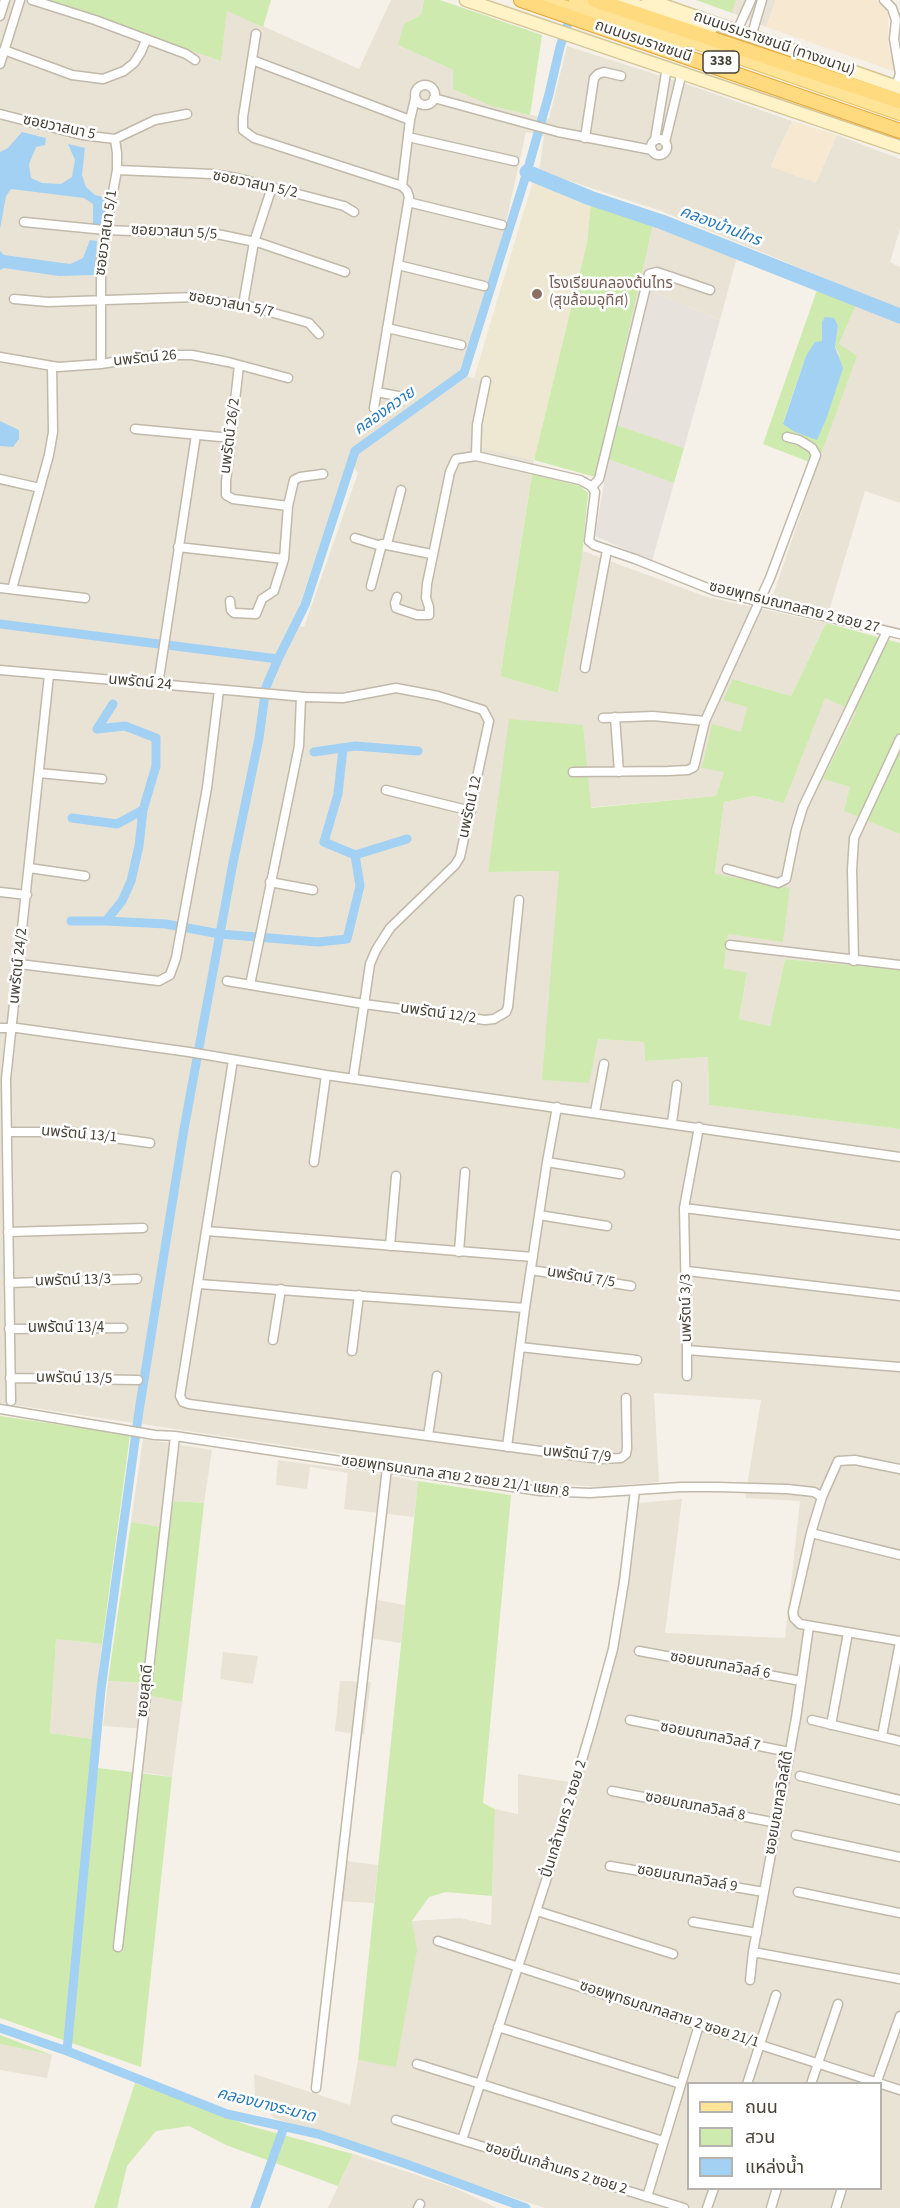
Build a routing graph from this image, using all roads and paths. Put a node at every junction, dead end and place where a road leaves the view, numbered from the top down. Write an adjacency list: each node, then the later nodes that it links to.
1 (5, 0): 15 (street)
2 (20, 0): 21 (street)
3 (32, 0): 20 (street)
4 (466, 0): 16 (main road, 338)
5 (491, 0): 16 (main road)
6 (521, 0): 14 (highway, ถนนบรมราชชนนี / 338)
7 (576, 0): 34 (main road, 338)
8 (595, 0): 33 (highway, ถนนบรมราชชนนี / 338)
9 (620, 0): 24 (main road)
10 (648, 0): 17 (main road, ถนนบรมราชชนนี (ทางขนาน) / 338)
11 (751, 0): 17 (street)
12 (762, 0): 19 (street)
13 (884, 0): 30 (street)
14 (546, 5): 16 (highway, ถนนบรมราชชนนี / 338); 38 (main road, 338)
15 (0, 16)
16 (572, 27): 26 (main road, 338); 29 (main road); 39 (highway, ถนนบรมราชชนนี / 338)
17 (737, 31): 19 (main road, ถนนบรมราชชนนี (ทางขนาน) / 338)
18 (256, 34): 23 (street)
19 (751, 37): 24 (main road, ถนนบรมราชชนนี (ทางขนาน) / 338)
20 (146, 40): 21 (street); 22 (street)
21 (4, 50): 25 (street)
22 (195, 60)
23 (252, 60): 37 (street); 49 (street)
24 (828, 63): 30 (main road, ถนนบรมราชชนนี (ทางขนาน) / 338)
25 (0, 64)
26 (667, 67): 27 (main road, 338); 43 (street)
27 (682, 72): 29 (main road, 338); 44 (street)
28 (621, 76): 41 (street)
29 (703, 79): 45 (main road, 338)
30 (898, 88)
31 (434, 98): 32 (street); 32 (street); 41 (street)
32 (415, 99): 37 (street)
33 (900, 101)
34 (900, 113)
35 (0, 114): 42 (street, ซอยวาสนา 5)
36 (187, 114): 42 (street, ซอยวาสนา 5)
37 (410, 120): 40 (street)
38 (900, 124)
39 (900, 131)
40 (408, 137): 47 (street); 49 (street)
41 (585, 138): 46 (street)
42 (114, 139): 48 (street, ซอยวาสนา 5/1)
43 (655, 140): 44 (street); 46 (street)
44 (665, 142): 46 (street)
45 (900, 147)
46 (652, 150)
47 (514, 161)
48 (117, 170): 50 (street, ซอยวาสนา 5/2); 55 (street, ซอยวาสนา 5/1)
49 (402, 186): 51 (street)
50 (272, 187): 52 (street, ซอยวาสนา 5/2); 56 (street)
51 (408, 202): 54 (street); 57 (street)
52 (354, 212)
53 (24, 222): 55 (street, ซอยวาสนา 5/5)
54 (502, 225)
55 (105, 230): 56 (street, ซอยวาสนา 5/5); 62 (street, ซอยวาสนา 5/1)
56 (254, 242): 58 (street, ซอยวาสนา 5/5); 63 (street)
57 (398, 265): 59 (street); 64 (street)
58 (345, 272)
59 (484, 286)
60 (710, 290): 84 (street)
61 (14, 299): 62 (street, ซอยวาสนา 5/7)
62 (100, 301): 63 (street, ซอยวาสนา 5/7); 68 (street, ซอยวาสนา 5/1)
63 (243, 305): 65 (street, ซอยวาสนา 5/7)
64 (387, 328): 66 (street); 73 (street)
65 (319, 334)
66 (461, 345)
67 (0, 357): 70 (street, นพรัตน์ 26)
68 (101, 364): 69 (street, นพรัตน์ 26); 70 (street, นพรัตน์ 26)
69 (239, 365): 71 (street, นพรัตน์ 26); 79 (street, นพรัตน์ 26/2)
70 (52, 366): 83 (street)
71 (288, 378)
72 (486, 381): 80 (street)
73 (376, 392): 74 (street); 75 (street)
74 (403, 397)
75 (374, 408)
76 (135, 429): 77 (street)
77 (196, 435): 79 (street); 89 (street)
78 (787, 437): 99 (street)
79 (231, 438): 86 (street, นพรัตน์ 26/2)
80 (476, 456): 84 (street); 91 (street)
81 (323, 474): 86 (street)
82 (0, 479): 83 (street)
83 (40, 488): 95 (street)
84 (592, 488): 90 (street, ซอยพุทธมณฑลสาย 2 ซอย 27)
85 (401, 490): 88 (street)
86 (288, 506): 92 (street)
87 (355, 538): 88 (street)
88 (384, 545): 91 (street); 93 (street)
89 (178, 547): 92 (street); 105 (street)
90 (607, 550): 99 (street, ซอยพุทธมณฑลสาย 2 ซอย 27); 102 (street)
91 (432, 554): 96 (street)
92 (284, 559): 98 (street)
93 (371, 586)
94 (0, 588): 95 (street)
95 (12, 590): 97 (street)
96 (397, 597)
97 (85, 598)
98 (230, 601)
99 (759, 602): 100 (street, ซอยพุทธมณฑลสาย 2 ซอย 27); 111 (street)
100 (887, 631): 101 (street, ซอยพุทธมณฑลสาย 2 ซอย 27); 120 (street)
101 (900, 634)
102 (585, 668)
103 (0, 670): 104 (street, นพรัตน์ 24)
104 (49, 675): 105 (street, นพรัตน์ 24); 115 (street, นพรัตน์ 24/2)
105 (158, 685): 106 (street, นพรัตน์ 24)
106 (219, 690): 107 (street, นพรัตน์ 24); 129 (street)
107 (280, 694): 108 (street, นพรัตน์ 12)
108 (301, 697): 118 (street, นพรัตน์ 12); 122 (street)
109 (615, 717): 110 (street); 111 (street); 114 (street)
110 (603, 718)
111 (705, 721): 114 (street)
112 (900, 739): 128 (street)
113 (573, 772): 114 (street)
114 (620, 772)
115 (39, 773): 116 (street); 119 (street, นพรัตน์ 24/2)
116 (102, 779)
117 (386, 790): 118 (street)
118 (471, 811): 133 (street, นพรัตน์ 12)
119 (29, 868): 121 (street); 125 (street, นพรัตน์ 24/2)
120 (727, 869)
121 (85, 876)
122 (270, 882): 123 (street); 132 (street)
123 (314, 890)
124 (0, 892): 125 (street)
125 (27, 895): 129 (street, นพรัตน์ 24/2)
126 (519, 900): 133 (street, นพรัตน์ 12/2)
127 (730, 945): 128 (street)
128 (854, 961): 130 (street)
129 (19, 963): 135 (street, นพรัตน์ 24/2)
130 (900, 965)
131 (227, 981): 132 (street)
132 (250, 985): 133 (street)
133 (364, 1004): 139 (street, นพรัตน์ 12)
134 (0, 1028): 135 (street)
135 (12, 1028): 136 (street); 145 (street, นพรัตน์ 24/2)
136 (233, 1060): 138 (street); 157 (street)
137 (604, 1064): 142 (street)
138 (326, 1075): 139 (street); 148 (street)
139 (353, 1078): 141 (street)
140 (677, 1084): 143 (street)
141 (557, 1107): 142 (street); 149 (street)
142 (595, 1112): 143 (street)
143 (672, 1123): 144 (street)
144 (699, 1127): 147 (street); 153 (street, นพรัตน์ 3/3)
145 (7, 1132): 146 (street, นพรัตน์ 13/1); 158 (street, นพรัตน์ 24/2)
146 (150, 1143)
147 (900, 1157)
148 (314, 1162)
149 (547, 1162): 151 (street); 154 (street)
150 (465, 1172): 161 (street)
151 (620, 1174)
152 (396, 1176): 160 (street)
153 (684, 1208): 159 (street); 164 (street, นพรัตน์ 3/3)
154 (539, 1215): 155 (street); 162 (street)
155 (607, 1226)
156 (143, 1228): 158 (street)
157 (207, 1231): 160 (street); 167 (street)
158 (8, 1232): 166 (street, นพรัตน์ 24/2)
159 (900, 1235)
160 (390, 1246): 161 (street)
161 (459, 1252): 162 (street)
162 (533, 1257): 163 (street)
163 (531, 1270): 168 (street, นพรัตน์ 7/5); 172 (street)
164 (687, 1271): 171 (street); 177 (street, นพรัตน์ 3/3)
165 (138, 1279): 166 (street, นพรัตน์ 13/3)
166 (9, 1283): 174 (street, นพรัตน์ 24/2)
167 (199, 1284): 169 (street); 189 (street)
168 (631, 1286)
169 (281, 1289): 170 (street); 175 (street)
170 (359, 1295): 172 (street); 178 (street)
171 (900, 1296)
172 (525, 1308): 176 (street)
173 (123, 1328): 174 (street, นพรัตน์ 13/4)
174 (9, 1329): 183 (street, นพรัตน์ 24/2)
175 (273, 1340)
176 (520, 1347): 179 (street); 190 (street)
177 (687, 1350): 180 (street, นพรัตน์ 3/3); 182 (street)
178 (352, 1352)
179 (637, 1360)
180 (900, 1367)
181 (437, 1376): 189 (street)
182 (687, 1376)
183 (10, 1378): 184 (street, นพรัตน์ 13/5); 186 (street, นพรัตน์ 24/2)
184 (138, 1380)
185 (626, 1398): 190 (street, นพรัตน์ 7/9)
186 (11, 1401)
187 (0, 1409): 188 (street, ซอยพุทธมณฑล สาย 2 ซอย 21/1 แยก 8)
188 (175, 1436): 191 (street, ซอยพุทธมณฑล สาย 2 ซอย 21/1 แยก 8); 222 (street, ซอยสุดดี)
189 (428, 1436): 190 (street)
190 (507, 1447)
191 (387, 1468): 193 (street, ซอยพุทธมณฑล สาย 2 ซอย 21/1 แยก 8); 243 (street)
192 (900, 1469): 194 (street)
193 (635, 1490): 194 (street, ซอยพุทธมณฑล สาย 2 ซอย 21/1 แยก 8); 217 (street, ปิ่นเกล้านคร 2 ซอย 2)
194 (822, 1497): 195 (street)
195 (811, 1533): 196 (street); 197 (street)
196 (900, 1554)
197 (810, 1626): 198 (street); 201 (street, ซอยมณฑลวิลล์ใต้)
198 (848, 1633): 199 (street); 204 (street)
199 (900, 1641): 205 (street)
200 (639, 1651): 201 (street, ซอยมณฑลวิลล์ 6)
201 (801, 1681): 207 (street, ซอยมณฑลวิลล์ใต้)
202 (630, 1720): 207 (street, ซอยมณฑลวิลล์ 7)
203 (812, 1720): 204 (street)
204 (831, 1725): 205 (street)
205 (882, 1736): 206 (street)
206 (900, 1741)
207 (789, 1752): 211 (street, ซอยมณฑลวิลล์ใต้)
208 (800, 1776): 210 (street)
209 (612, 1791): 211 (street, ซอยมณฑลวิลล์ 8)
210 (900, 1800)
211 (777, 1823): 215 (street, ซอยมณฑลวิลล์ใต้)
212 (796, 1835): 213 (street)
213 (900, 1857)
214 (610, 1866): 215 (street, ซอยมณฑลวิลล์ 9)
215 (764, 1892): 220 (street, ซอยมณฑลวิลล์ใต้)
216 (798, 1892): 218 (street)
217 (537, 1911): 224 (street); 225 (street, ปิ่นเกล้านคร 2 ซอย 2)
218 (900, 1912)
219 (693, 1922): 220 (street)
220 (757, 1933): 223 (street, ซอยมณฑลวิลล์ใต้)
221 (438, 1941): 225 (street, ซอยพุทธมณฑลสาย 2 ซอย 21/1)
222 (118, 1947)
223 (753, 1952): 226 (street); 227 (street, ซอยมณฑลวิลล์ใต้)
224 (673, 1954)
225 (519, 1966): 231 (street, ซอยพุทธมณฑลสาย 2 ซอย 21/1); 232 (street, ปิ่นเกล้านคร 2 ซอย 2)
226 (900, 1979)
227 (750, 1980)
228 (776, 1995): 233 (street)
229 (838, 2004): 234 (street)
230 (900, 2016): 239 (street)
231 (699, 2025): 233 (street, ซอยพุทธมณฑลสาย 2 ซอย 21/1); 241 (street)
232 (498, 2027): 240 (street, ปิ่นเกล้านคร 2 ซอย 2); 241 (street)
233 (759, 2044): 234 (street, ซอยพุทธมณฑลสาย 2 ซอย 21/1); 236 (street)
234 (818, 2063): 237 (street); 238 (street, ซอยพุทธมณฑลสาย 2 ซอย 21/1)
235 (417, 2064): 240 (street)
236 (748, 2082)
237 (812, 2082)
238 (874, 2082)
239 (877, 2082)
240 (480, 2084): 246 (street, ปิ่นเกล้านคร 2 ซอย 2); 247 (street)
241 (681, 2084): 247 (street)
242 (882, 2085): 244 (street, ซอยพุทธมณฑลสาย 2 ซอย 21/1)
243 (316, 2088)
244 (900, 2090)
245 (396, 2120): 246 (street, ซอยปิ่นเกล้านคร 2 ซอย 2)
246 (462, 2140): 251 (street, ซอยปิ่นเกล้านคร 2 ซอย 2)
247 (663, 2141): 251 (street)
248 (713, 2190): 253 (street)
249 (776, 2190): 254 (street)
250 (841, 2190): 255 (street)
251 (647, 2197): 252 (street, ซอยปิ่นเกล้านคร 2 ซอย 2)
252 (684, 2208)
253 (707, 2208)
254 (771, 2208)
255 (836, 2208)

